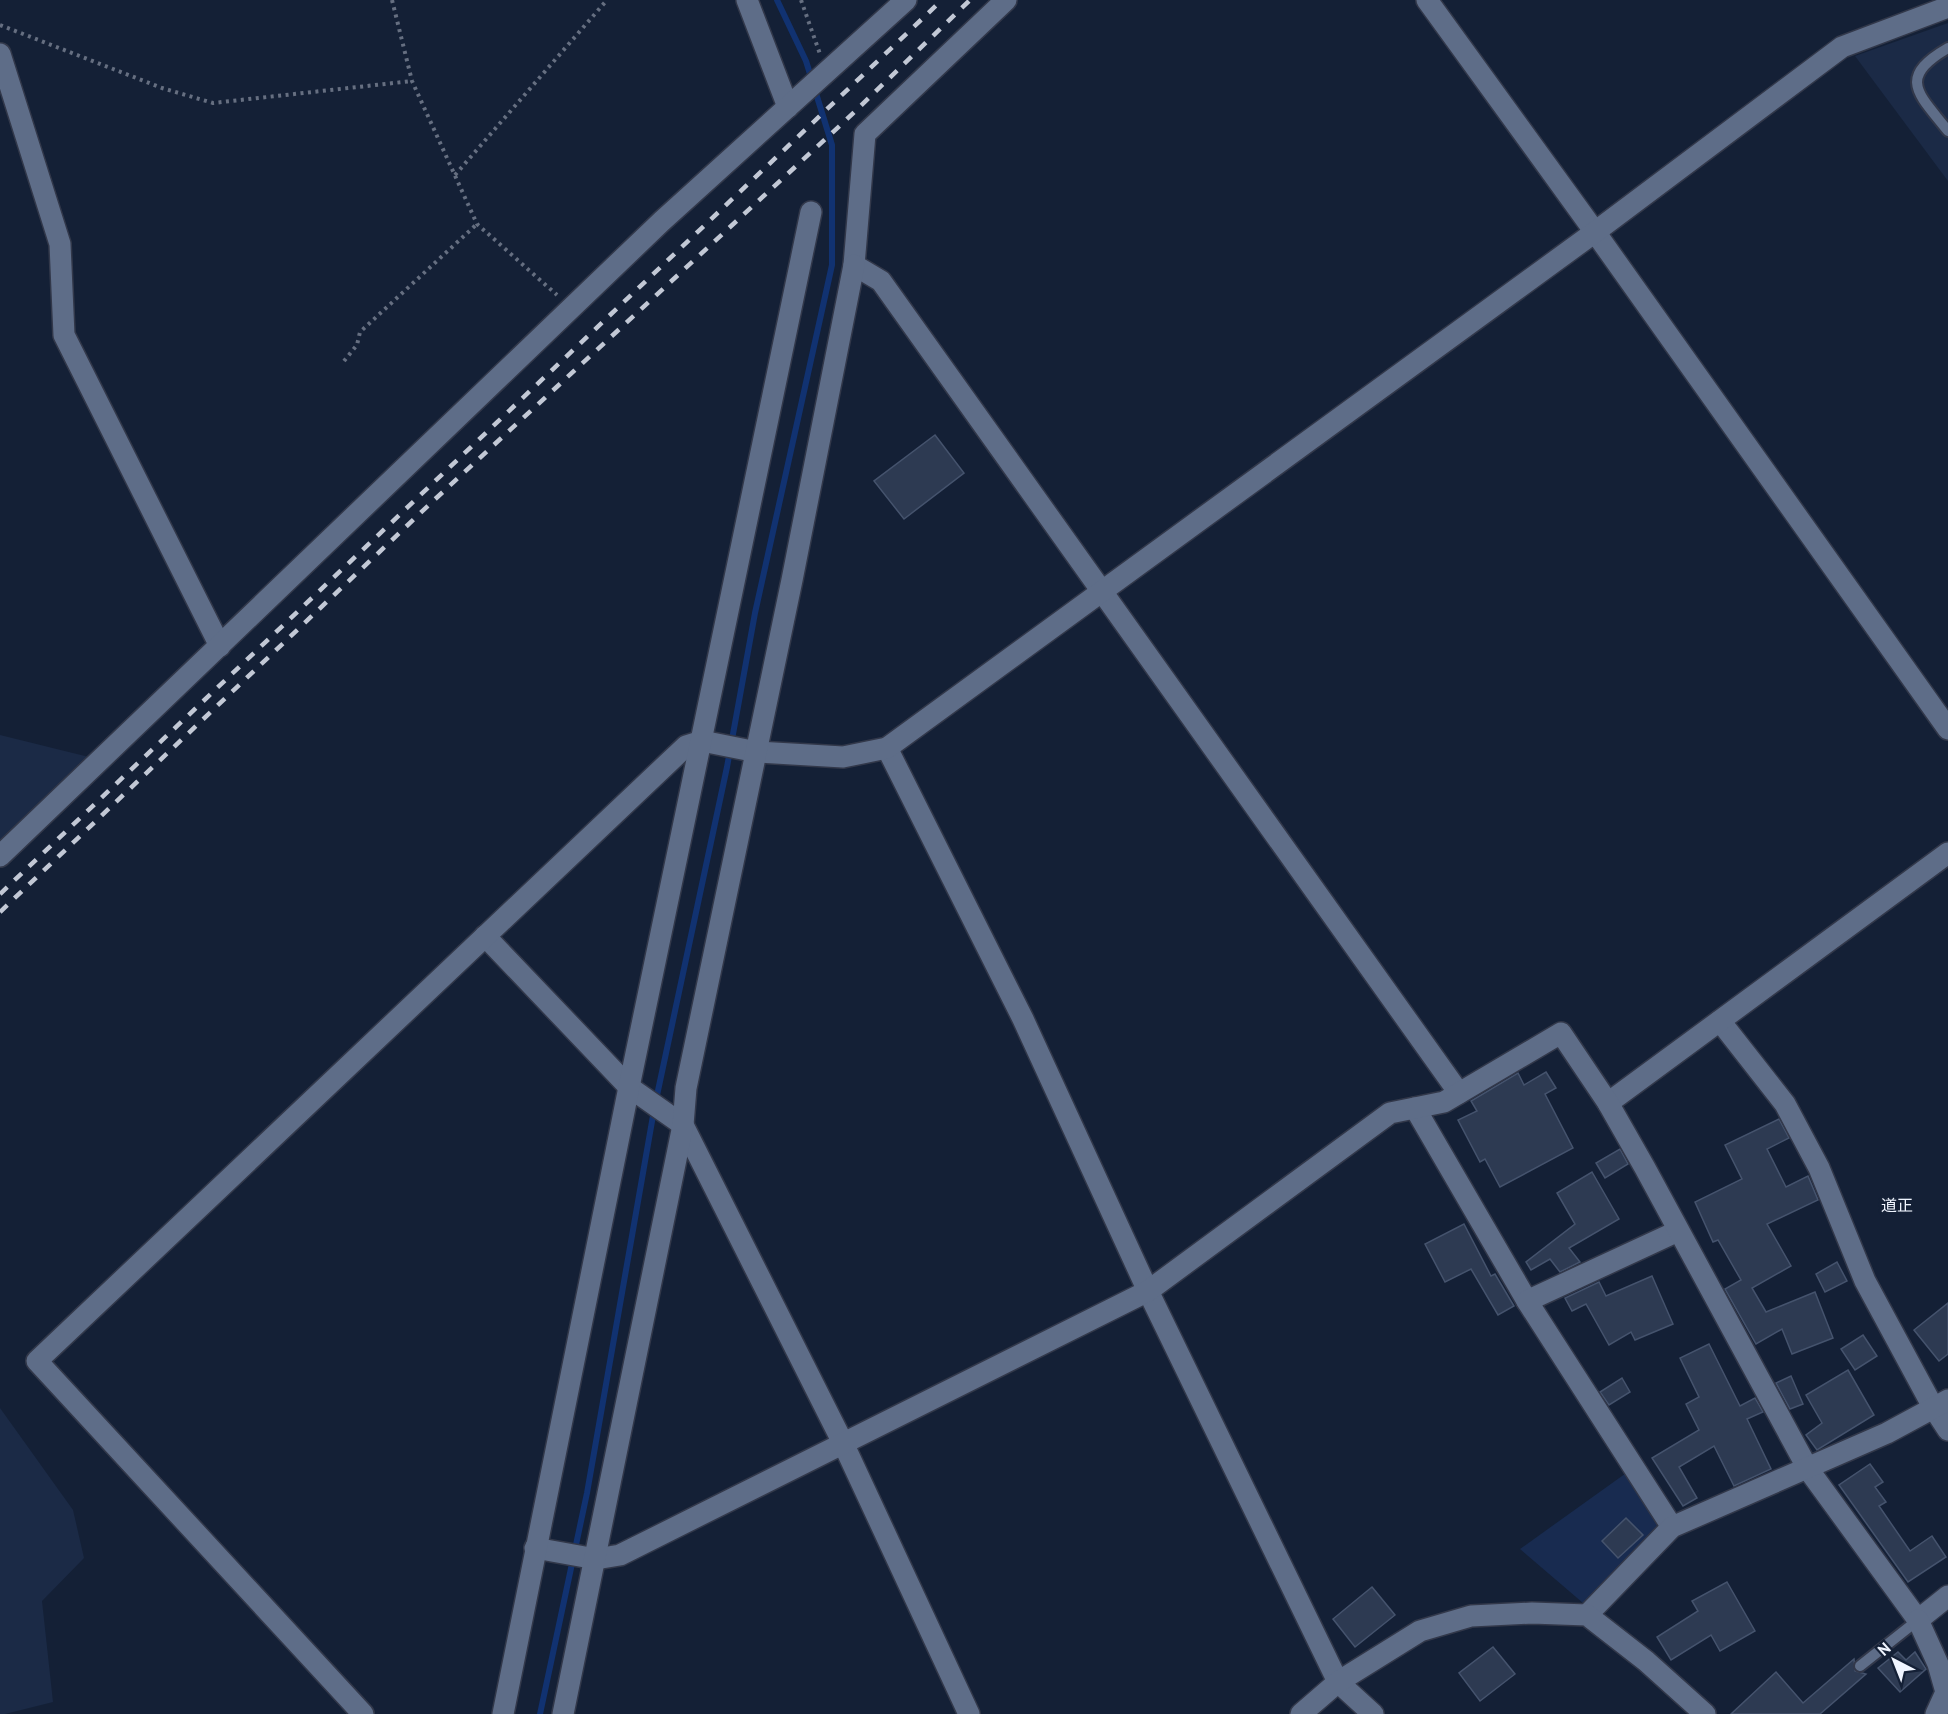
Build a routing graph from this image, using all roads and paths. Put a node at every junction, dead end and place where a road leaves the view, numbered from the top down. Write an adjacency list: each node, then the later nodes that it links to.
1 (392, 0): 13 (path)
2 (607, 0): 16 (path)
3 (747, 0): 14 (street)
4 (801, 0): 12 (path)
5 (906, 0): 12 (street)
6 (1006, 0): 20 (street)
7 (1426, 0): 19 (street)
8 (1948, 7): 19 (street)
9 (0, 25): 13 (path)
10 (1948, 48): 15 (lane)
11 (0, 54): 24 (street)
12 (827, 72): 14 (street)
13 (412, 81): 16 (path)
14 (788, 107): 21 (street)
15 (1948, 131)
16 (455, 175): 18 (path)
17 (811, 212): 26 (street)
18 (477, 224): 21 (path); 22 (path)
19 (1595, 232): 23 (street); 25 (street)
20 (854, 266): 23 (street); 28 (street)
21 (571, 308): 24 (street)
22 (344, 361)
23 (1101, 590): 27 (street); 34 (street)
24 (220, 646): 30 (street)
25 (1948, 729)
26 (702, 741): 28 (street); 31 (street); 33 (street)
27 (887, 748): 28 (street); 39 (street)
28 (757, 752): 37 (street)
29 (1948, 853): 32 (street)
30 (0, 856)
31 (485, 936): 33 (street); 53 (street)
32 (1720, 1021): 35 (street); 41 (street)
33 (629, 1087): 37 (street); 46 (street)
34 (1459, 1093): 35 (street); 36 (street)
35 (1608, 1103): 38 (street)
36 (1414, 1108): 39 (street); 40 (street)
37 (683, 1125): 43 (street); 47 (street)
38 (1678, 1231): 40 (street); 44 (street)
39 (1148, 1291): 43 (street); 52 (street)
40 (1527, 1301): 45 (street)
41 (1940, 1404): 42 (street); 44 (street)
42 (1948, 1430)
43 (843, 1443): 47 (street); 56 (street)
44 (1808, 1469): 45 (street); 50 (street)
45 (1672, 1527): 49 (street)
46 (536, 1548): 47 (street); 54 (street)
47 (596, 1558): 55 (street)
48 (1948, 1596): 50 (street)
49 (1587, 1616): 52 (street); 59 (street)
50 (1918, 1620): 51 (lane); 60 (street)
51 (1860, 1666)
52 (1338, 1682): 57 (street); 58 (street)
53 (363, 1714)
54 (503, 1714)
55 (563, 1714)
56 (969, 1714)
57 (1301, 1714)
58 (1373, 1714)
59 (1705, 1714)
60 (1936, 1714)

